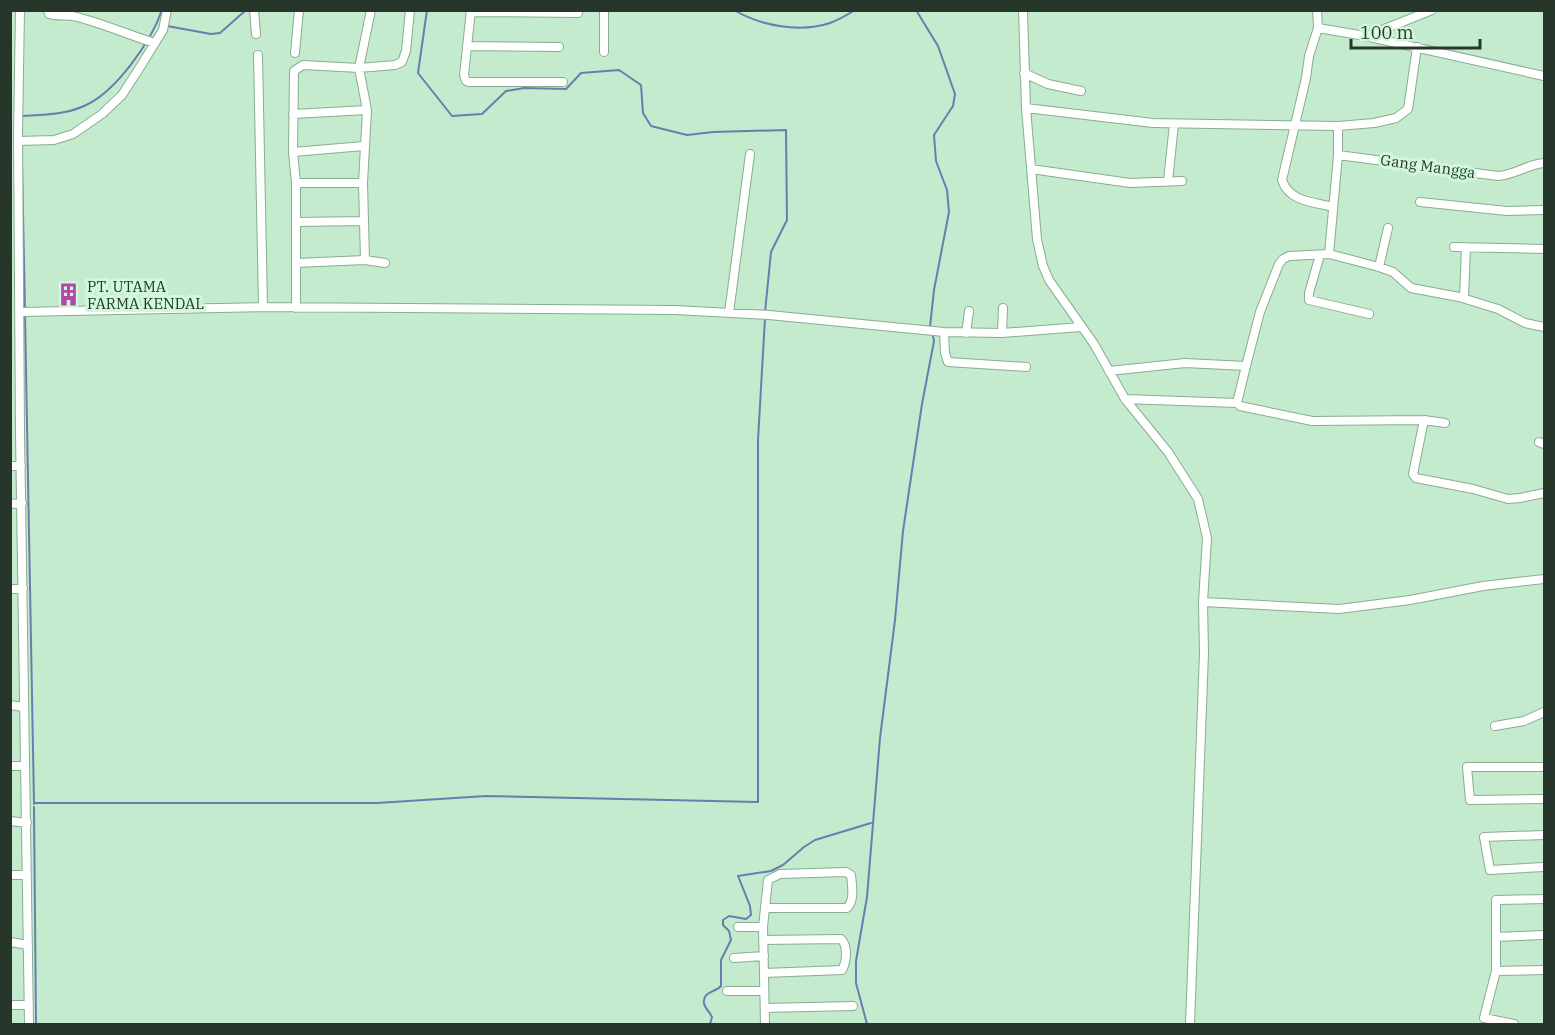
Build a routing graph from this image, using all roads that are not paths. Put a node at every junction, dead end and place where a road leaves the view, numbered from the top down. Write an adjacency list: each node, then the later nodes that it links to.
1 (20, 10): 29 (street)
2 (48, 10): 17 (street)
3 (167, 10): 17 (street)
4 (254, 10): 15 (street)
5 (299, 10): 22 (street)
6 (371, 10): 24 (street)
7 (410, 10): 24 (street)
8 (604, 10): 21 (street)
9 (1023, 10): 25 (street)
10 (1317, 10): 14 (street)
11 (1432, 10): 16 (street)
12 (471, 11): 13 (street); 18 (street)
13 (578, 12)
14 (1318, 28): 16 (street); 34 (street)
15 (256, 34)
16 (1365, 36): 20 (street)
17 (153, 43): 36 (street)
18 (467, 46): 19 (street); 27 (street)
19 (559, 47)
20 (1417, 47): 26 (street); 35 (street)
21 (604, 52)
22 (295, 53)
23 (258, 55): 66 (street)
24 (359, 68): 31 (street); 32 (street)
25 (1024, 73): 28 (street); 30 (street)
26 (1545, 76)
27 (563, 82)
28 (1081, 91)
29 (14, 100): 36 (street)
30 (1026, 108): 33 (street); 43 (street)
31 (367, 110): 32 (street); 37 (street)
32 (293, 114): 39 (street)
33 (1174, 124): 34 (street); 44 (street)
34 (1295, 125): 35 (street); 49 (street)
35 (1338, 126): 41 (street)
36 (18, 141): 38 (street)
37 (364, 146): 39 (street); 47 (street)
38 (15, 151): 54 (street)
39 (293, 152): 46 (street)
40 (750, 154): 71 (street)
41 (1338, 155): 42 (street, Gang Mangga); 49 (street)
42 (1545, 164)
43 (1031, 169): 44 (street); 73 (street)
44 (1168, 181): 45 (street)
45 (1182, 181)
46 (296, 183): 47 (street); 52 (street)
47 (363, 183): 51 (street)
48 (1420, 202): 50 (street)
49 (1333, 207): 58 (street)
50 (1545, 210)
51 (364, 221): 52 (street); 60 (street)
52 (296, 222): 61 (street)
53 (1388, 228): 63 (street)
54 (15, 235): 69 (street)
55 (1454, 247): 56 (street)
56 (1466, 248): 57 (street); 64 (street)
57 (1545, 249)
58 (1329, 254): 59 (street); 63 (street)
59 (1320, 255): 72 (street); 78 (street)
60 (365, 260): 61 (street); 62 (street)
61 (296, 263): 67 (street)
62 (385, 263)
63 (1379, 267): 64 (street)
64 (1464, 298): 74 (street)
65 (10, 307): 69 (street)
66 (263, 307): 67 (street); 69 (street)
67 (296, 308): 71 (street)
68 (1003, 308): 77 (street)
69 (20, 309): 86 (street)
70 (969, 311): 76 (street)
71 (729, 313): 75 (street)
72 (1369, 314)
73 (1081, 327): 77 (street); 80 (street)
74 (1545, 327)
75 (940, 332): 76 (street); 79 (street)
76 (966, 333): 77 (street)
77 (1002, 333)
78 (1246, 366): 80 (street); 82 (street)
79 (1026, 367)
80 (1109, 371): 81 (street)
81 (1125, 399): 82 (street); 95 (street)
82 (1236, 403): 83 (street)
83 (1424, 420): 84 (street); 89 (street)
84 (1445, 423)
85 (10, 433): 86 (street)
86 (20, 433): 88 (street)
87 (10, 466): 88 (street)
88 (21, 466): 90 (street)
89 (1545, 493)
90 (22, 503): 91 (street); 94 (street)
91 (10, 504)
92 (1545, 579): 95 (street)
93 (10, 589): 94 (street)
94 (23, 589): 97 (street)
95 (1203, 602): 132 (street)
96 (10, 705): 97 (street)
97 (23, 707): 101 (street)
98 (1545, 712): 99 (street)
99 (1495, 726)
100 (10, 766): 101 (street)
101 (26, 766): 105 (street)
102 (1545, 767): 103 (street)
103 (1545, 800)
104 (10, 821): 105 (street)
105 (27, 823): 108 (street)
106 (1545, 835): 107 (street)
107 (1545, 867)
108 (27, 874): 109 (street); 118 (street)
109 (10, 875)
110 (1545, 899): 115 (street)
111 (765, 908): 111 (street); 113 (street)
112 (738, 927): 113 (street)
113 (763, 927): 116 (street)
114 (1545, 935): 115 (street)
115 (1496, 937): 121 (street)
116 (763, 940): 119 (street); 123 (street)
117 (10, 942): 118 (street)
118 (28, 945): 127 (street)
119 (764, 956): 120 (street); 123 (street)
120 (734, 958)
121 (1496, 970): 122 (street); 133 (street)
122 (1545, 970)
123 (764, 973): 125 (street)
124 (727, 991): 125 (street)
125 (764, 991): 129 (street)
126 (10, 1005): 127 (street)
127 (29, 1005): 130 (street)
128 (853, 1006): 129 (street)
129 (765, 1008): 131 (street)
130 (29, 1024)
131 (765, 1024)
132 (1190, 1024)
133 (1514, 1024)

